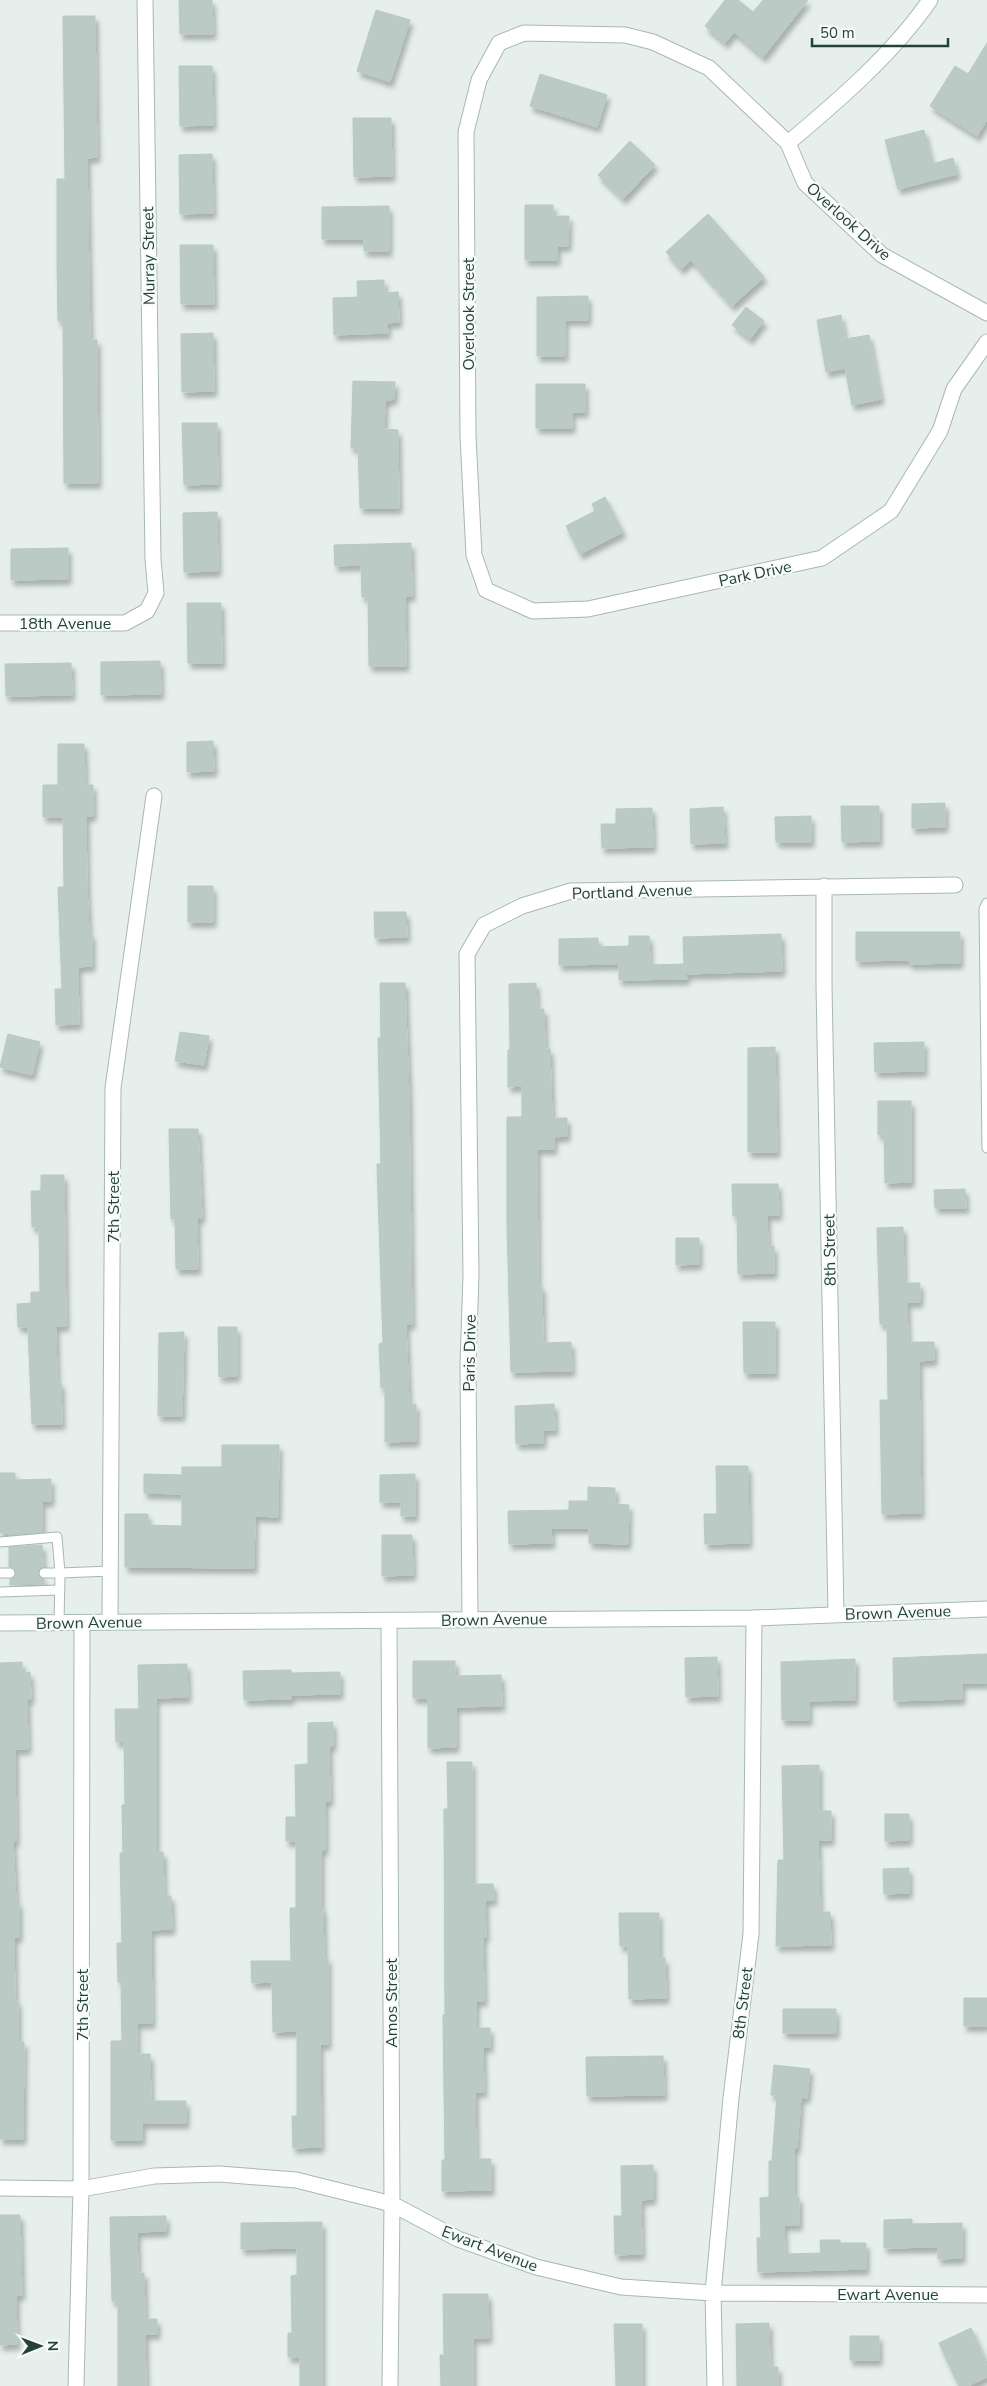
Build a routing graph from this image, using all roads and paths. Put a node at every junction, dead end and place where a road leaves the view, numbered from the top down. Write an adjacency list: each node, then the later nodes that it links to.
1 (145, 0): 7 (street, Murray Street)
2 (930, 0): 4 (street)
3 (473, 107): 4 (street, Overlook Drive); 8 (street, Overlook Street)
4 (788, 143): 5 (street, Overlook Drive)
5 (987, 313)
6 (987, 342): 8 (street, Park Drive)
7 (152, 512): 9 (street, 18th Avenue)
8 (472, 522)
9 (0, 623)
10 (154, 796): 17 (street, 7th Street)
11 (955, 885): 12 (street, Portland Avenue)
12 (824, 886): 14 (street, Portland Avenue); 23 (street, 8th Street)
13 (987, 903): 15 (lane)
14 (469, 1088): 24 (street, Paris Drive)
15 (987, 1148)
16 (0, 1542): 19 (lane)
17 (110, 1571): 19 (lane); 26 (street, 7th Street)
18 (44, 1572): 19 (lane)
19 (60, 1573): 20 (lane)
20 (60, 1590): 21 (lane); 29 (lane)
21 (0, 1592)
22 (987, 1609): 23 (street, Brown Avenue)
23 (836, 1614): 25 (street, Brown Avenue)
24 (470, 1618): 25 (street, Brown Avenue); 27 (street, Brown Avenue)
25 (754, 1618): 34 (street, 8th Street)
26 (110, 1620): 27 (street, Brown Avenue); 30 (street, Brown Avenue)
27 (389, 1621): 33 (street, Amos Street)
28 (0, 1623): 29 (street, Brown Avenue)
29 (59, 1623): 30 (street, Brown Avenue)
30 (82, 1623): 32 (street, 7th Street)
31 (0, 2188): 32 (street, Ewart Avenue)
32 (82, 2189): 33 (street, Ewart Avenue); 36 (street, 7th Street)
33 (392, 2204): 34 (street, Ewart Avenue); 37 (street, Amos Street)
34 (712, 2293): 35 (street, Ewart Avenue); 38 (street, 8th Street)
35 (987, 2295)
36 (76, 2386)
37 (390, 2386)
38 (715, 2386)

